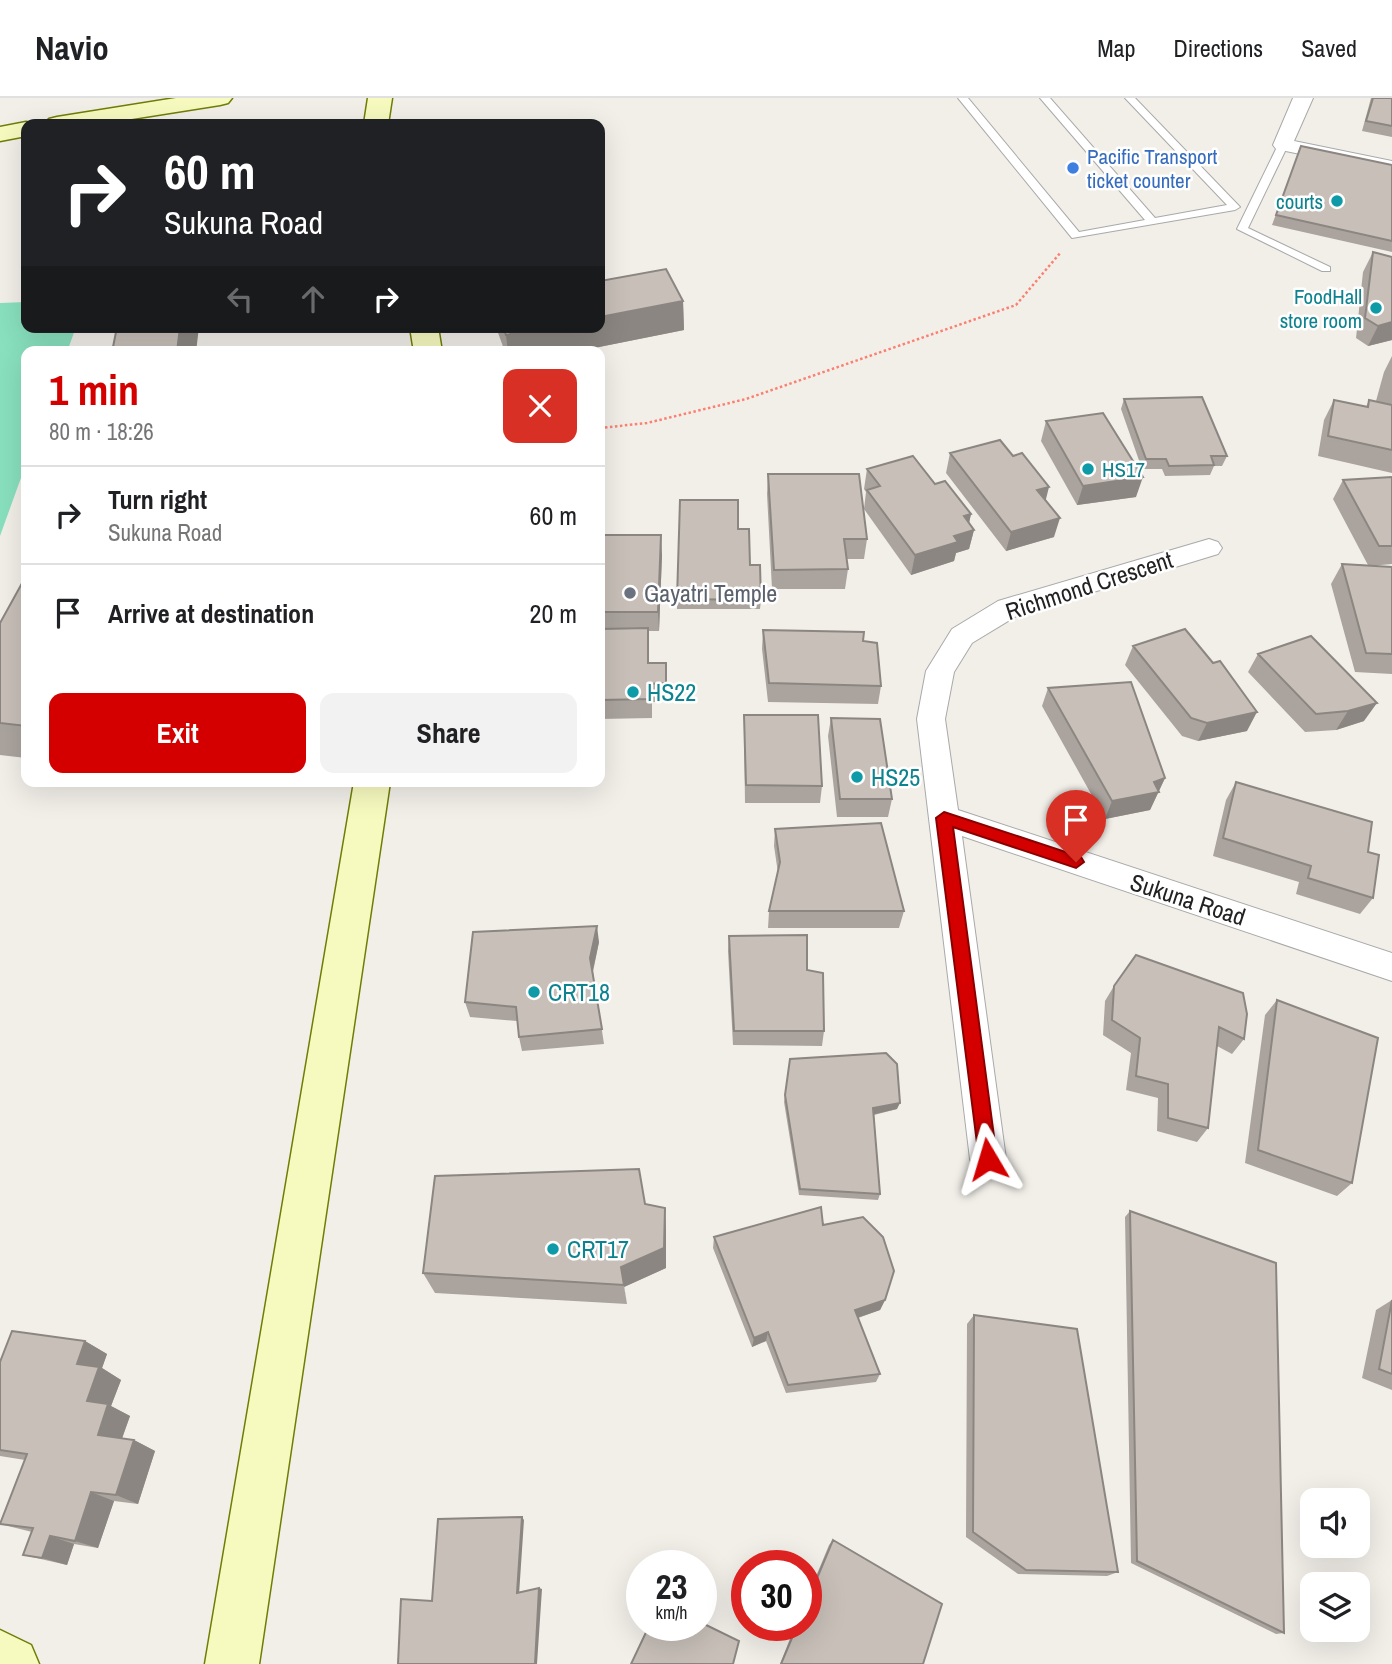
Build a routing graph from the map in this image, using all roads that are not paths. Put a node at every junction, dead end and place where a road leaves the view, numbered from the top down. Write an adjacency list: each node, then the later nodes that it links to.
1 (220, 98): 7 (main road)
2 (380, 98): 8 (main road)
3 (962, 98): 13 (lane)
4 (1045, 98): 13 (lane)
5 (1130, 98): 13 (lane)
6 (1303, 98): 11 (street)
7 (88, 119)
8 (377, 119)
9 (21, 130): 10 (main road)
10 (0, 134)
11 (1283, 145): 12 (street); 14 (lane)
12 (1392, 167)
13 (1152, 222)
14 (1326, 269)
15 (1209, 548): 17 (street, Richmond Crescent)
16 (371, 787): 22 (main road)
17 (944, 818): 18 (street, Sukuna Road); 19 (street, Richmond Crescent)
18 (1392, 967)
19 (988, 1159)
20 (0, 1657): 21 (main road)
21 (12, 1664)
22 (232, 1664)

